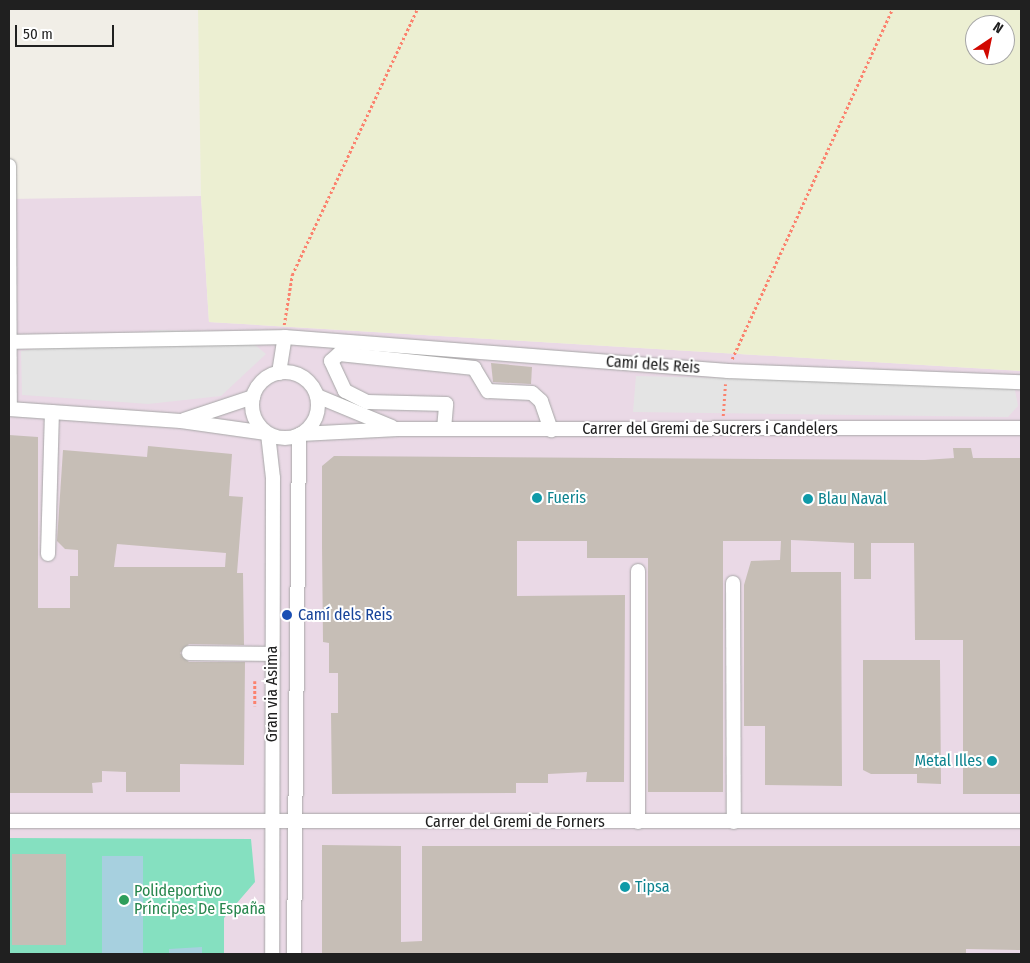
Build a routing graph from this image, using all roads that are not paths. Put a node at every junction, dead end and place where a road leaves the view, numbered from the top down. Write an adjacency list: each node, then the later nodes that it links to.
1 (9, 166): 3 (street)
2 (285, 337): 3 (street, Camí dels Reis); 4 (street); 5 (street, Camí dels Reis)
3 (10, 342): 8 (street)
4 (279, 373): 6 (street); 7 (street)
5 (1021, 382)
6 (316, 396): 12 (street, Carrer del Gremi de Sucrers i Candelers); 16 (street)
7 (253, 397): 10 (street); 15 (street)
8 (9, 409): 9 (street)
9 (52, 412): 10 (street); 17 (street)
10 (181, 421): 15 (street)
11 (1021, 428): 14 (street, Carrer del Gremi de Sucrers i Candelers)
12 (398, 429): 13 (street, Carrer del Gremi de Sucrers i Candelers); 16 (street, Carrer del Gremi de Sucrers i Candelers)
13 (444, 429): 14 (street, Carrer del Gremi de Sucrers i Candelers); 14 (street)
14 (551, 430)
15 (267, 433): 16 (street); 21 (street, Gran via Asima)
16 (300, 434): 27 (street, Gran via Asima)
17 (48, 554)
18 (638, 571): 24 (street)
19 (733, 583): 25 (street)
20 (189, 653): 21 (street)
21 (273, 654): 23 (street, Gran via Asima)
22 (9, 821): 23 (street, Carrer del Gremi de Forners)
23 (272, 822): 27 (street, Carrer del Gremi de Forners); 28 (street, Gran via Asima)
24 (638, 822): 25 (street, Carrer del Gremi de Forners); 27 (street, Carrer del Gremi de Forners)
25 (734, 822): 26 (street, Carrer del Gremi de Forners)
26 (1021, 822)
27 (294, 823): 29 (street, Gran via Asima)
28 (272, 954)
29 (294, 954)

